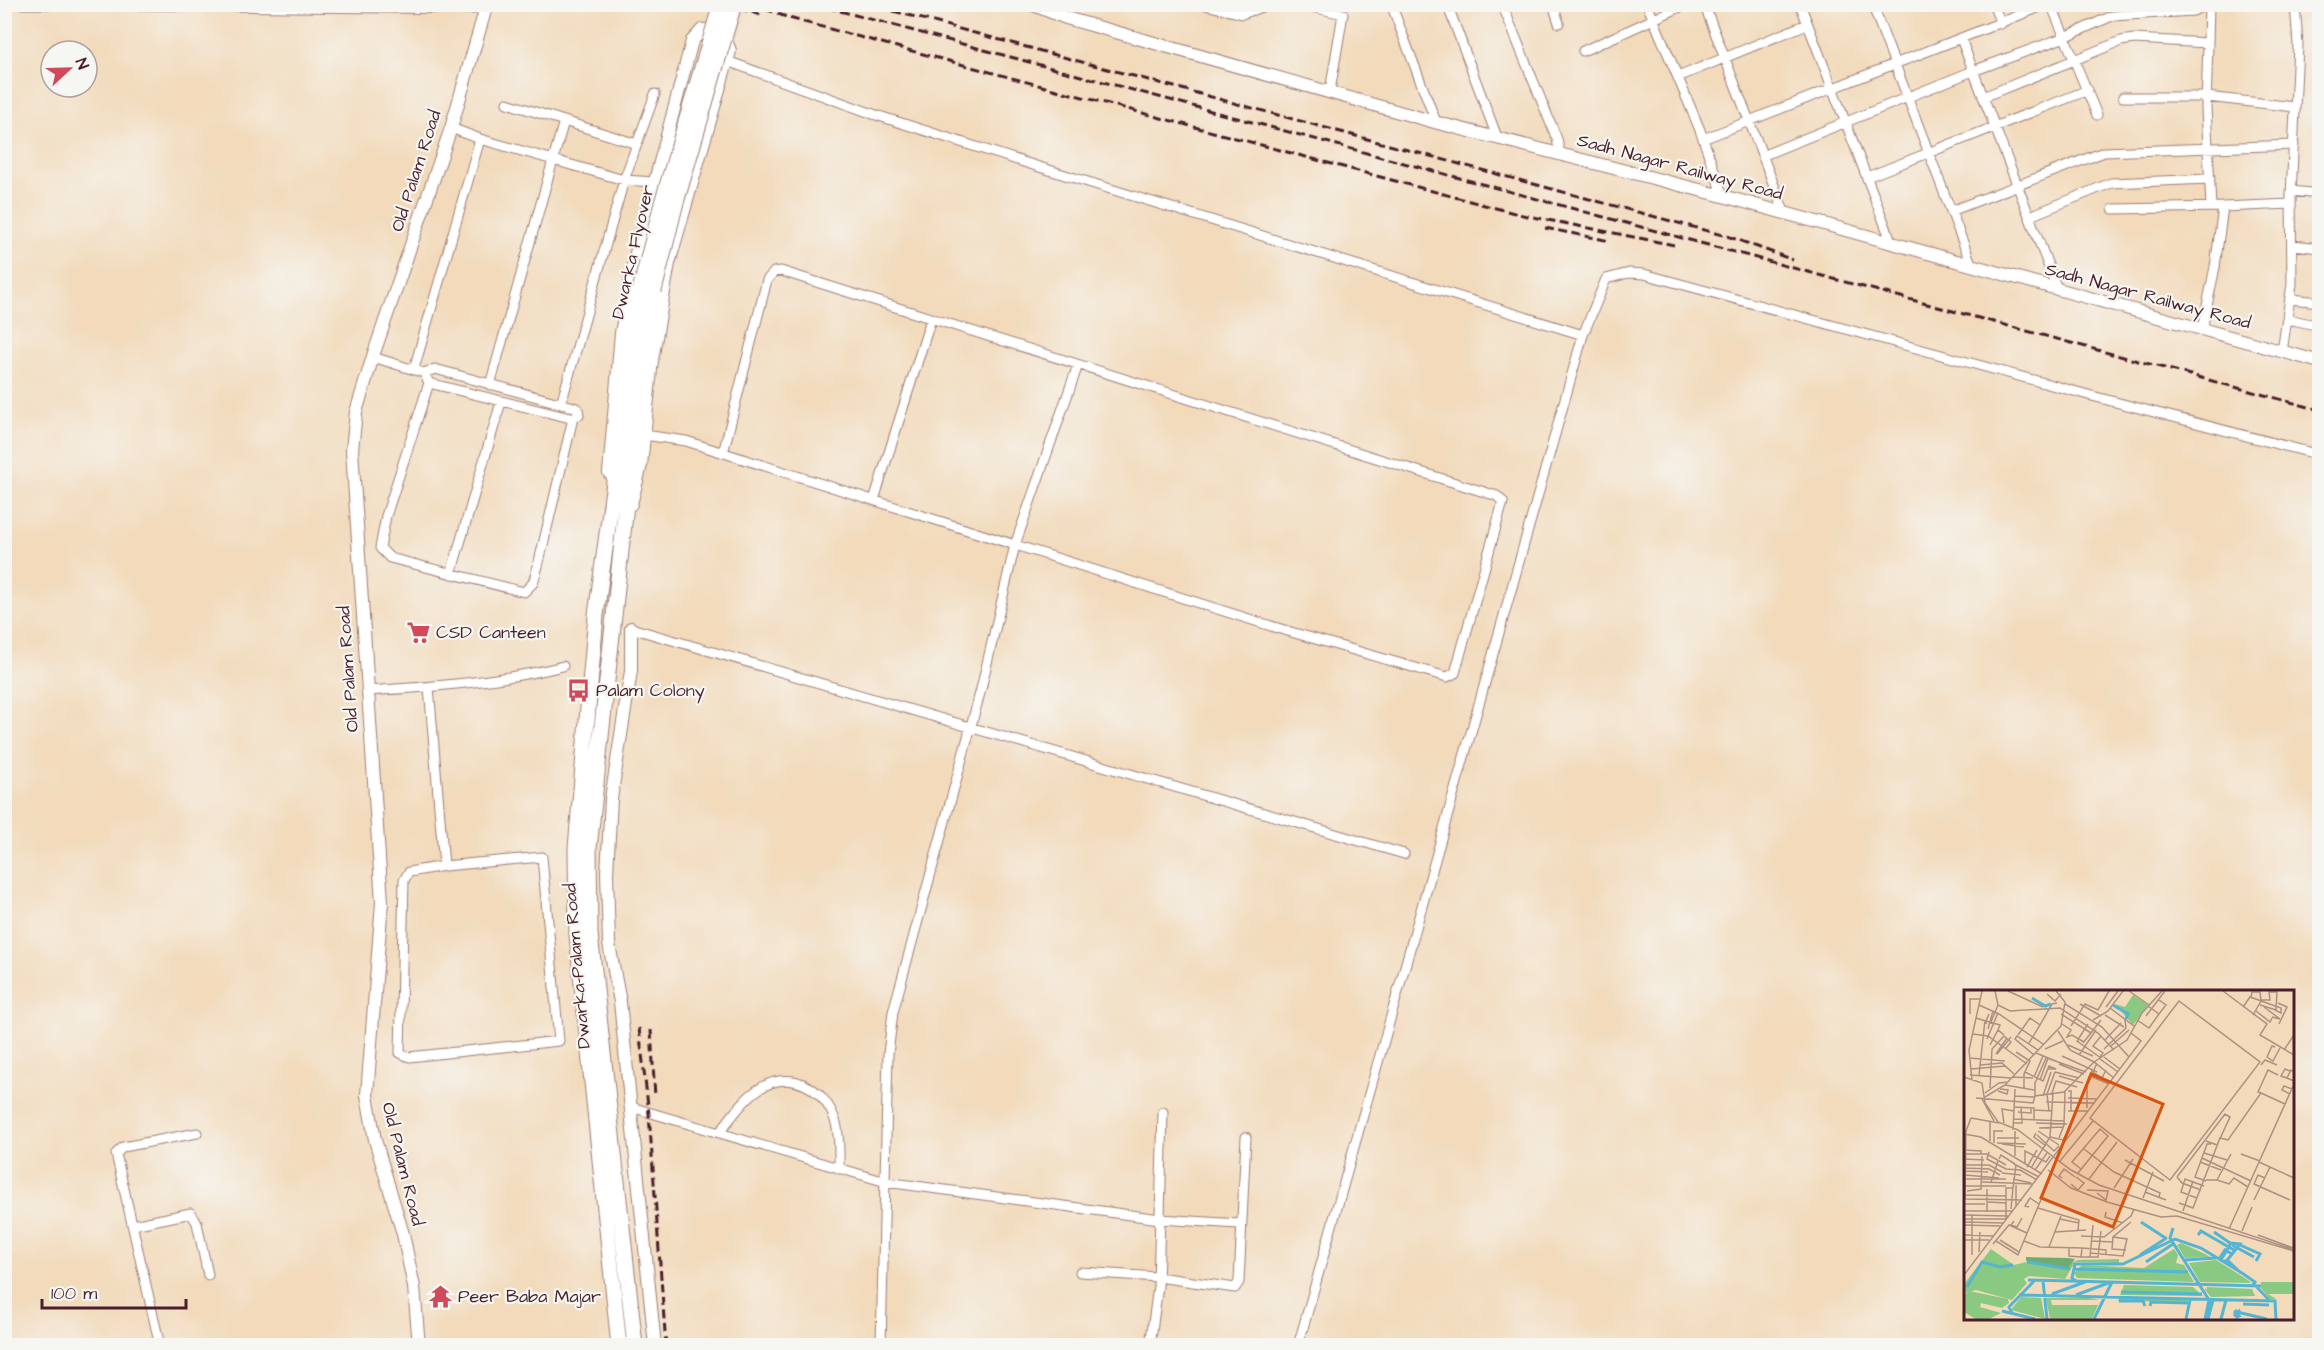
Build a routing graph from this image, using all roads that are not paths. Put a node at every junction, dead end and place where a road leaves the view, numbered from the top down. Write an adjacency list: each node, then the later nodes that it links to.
1 (22, 4): 21 (street)
2 (721, 4): 106 (main road, Dwarka Flyover, bridge)
3 (734, 4): 106 (main road, Dwarka Flyover, bridge)
4 (1032, 4): 39 (street, Sadh Nagar Railway Road)
5 (1202, 4): 6 (street)
6 (1270, 4)
7 (1300, 4): 39 (street)
8 (1391, 4): 49 (street)
9 (1447, 4): 54 (street)
10 (1502, 4): 61 (street)
11 (1552, 4): 24 (street)
12 (1647, 4): 23 (street)
13 (1687, 4): 23 (street)
14 (1704, 4): 31 (street)
15 (1800, 4): 25 (street)
16 (1872, 4): 34 (street)
17 (1994, 4): 26 (street)
18 (2049, 4): 26 (street); 27 (street)
19 (2208, 4): 27 (street); 29 (street)
20 (2295, 4): 46 (street)
21 (185, 5): 22 (street)
22 (486, 7): 53 (street, Old Palam Road)
23 (1654, 20): 30 (street); 36 (street)
24 (1559, 23)
25 (1807, 24): 31 (street); 37 (street)
26 (2001, 24): 28 (street)
27 (2065, 37): 32 (street); 35 (street)
28 (1961, 39): 34 (street); 35 (street)
29 (2208, 43): 32 (street); 42 (street)
30 (1583, 51)
31 (1725, 58): 36 (street); 50 (street)
32 (2074, 59): 38 (street); 41 (street)
33 (727, 61): 67 (street); 90 (street); 102 (street)
34 (1896, 66): 37 (street); 43 (street)
35 (1973, 71): 41 (street); 43 (street)
36 (1678, 77): 56 (street)
37 (1833, 89): 50 (street); 51 (street)
38 (2088, 90): 47 (street); 52 (street)
39 (1330, 92): 49 (street, Sadh Nagar Railway Road)
40 (655, 94): 57 (street)
41 (1983, 97): 52 (street)
42 (2207, 97): 44 (street); 46 (street); 59 (street)
43 (1908, 98): 51 (street); 60 (street)
44 (2123, 98)
45 (507, 103): 48 (street)
46 (2295, 106): 58 (street)
47 (2097, 115)
48 (564, 121): 57 (street); 63 (street)
49 (1436, 122): 54 (street, Sadh Nagar Railway Road)
50 (1751, 123): 56 (street); 62 (street)
51 (1846, 123): 62 (street); 64 (street)
52 (1995, 127): 60 (street); 68 (street)
53 (451, 128): 55 (street); 92 (street, Old Palam Road)
54 (1497, 137): 61 (street, Sadh Nagar Railway Road)
55 (480, 139): 63 (street); 95 (street)
56 (1704, 140): 71 (street)
57 (638, 144): 66 (street)
58 (2294, 145): 59 (street); 69 (street)
59 (2208, 146): 65 (street); 68 (street)
60 (1928, 152): 64 (street); 76 (street)
61 (1560, 154): 71 (street, Sadh Nagar Railway Road)
62 (1764, 155): 77 (street)
63 (552, 159): 66 (street); 98 (street)
64 (1867, 177): 79 (street)
65 (2210, 179): 73 (street); 78 (street)
66 (624, 180): 67 (street); 100 (street)
67 (655, 182): 108 (street)
68 (2017, 186): 76 (street); 78 (street)
69 (2291, 191): 70 (street); 72 (street)
70 (2319, 194)
71 (1723, 196): 77 (street, Sadh Nagar Railway Road)
72 (2291, 204): 74 (street); 80 (street)
73 (2211, 207): 74 (street); 75 (street)
74 (2223, 207): 89 (street)
75 (2113, 209)
76 (1951, 211): 82 (street)
77 (1785, 214): 79 (street, Sadh Nagar Railway Road)
78 (2030, 216): 83 (street)
79 (1892, 243): 82 (street, Sadh Nagar Railway Road)
80 (2293, 245): 81 (street); 84 (street)
81 (2319, 248)
82 (1972, 266): 83 (street, Sadh Nagar Railway Road)
83 (2058, 291): 89 (street, Sadh Nagar Railway Road)
84 (2291, 299): 85 (street); 87 (street)
85 (2319, 302)
86 (931, 319): 94 (street); 103 (street); 105 (street)
87 (2288, 319): 88 (street); 91 (street)
88 (2319, 326)
89 (2202, 330): 91 (street, Sadh Nagar Railway Road)
90 (1583, 335): 104 (street); 137 (street)
91 (2282, 352): 93 (street, Sadh Nagar Railway Road)
92 (373, 357): 95 (street); 113 (street, Old Palam Road)
93 (2319, 362)
94 (1078, 365): 107 (street); 107 (street)
95 (414, 369): 96 (street)
96 (424, 373): 97 (street); 98 (street)
97 (429, 383): 99 (street); 109 (street)
98 (490, 385): 100 (street)
99 (501, 402): 101 (street); 109 (street)
100 (561, 404): 101 (street)
101 (573, 418): 109 (street)
102 (644, 435): 103 (street); 108 (street)
103 (723, 453): 105 (street)
104 (2319, 455)
105 (874, 500): 107 (street)
106 (619, 501): 108 (main road, Dwarka Flyover)
107 (1015, 544): 114 (street)
108 (613, 549): 132 (main road, Dwarka-Palam Road); 133 (main road, Dwarka-Palam Road)
109 (451, 574)
110 (631, 627): 114 (street); 117 (street)
111 (563, 666): 112 (street)
112 (429, 687): 113 (street); 116 (street)
113 (368, 691): 131 (street, Old Palam Road)
114 (971, 727): 115 (street); 123 (street)
115 (1404, 854)
116 (444, 866): 116 (street)
117 (631, 1107): 120 (street); 134 (street)
118 (1163, 1112): 124 (street)
119 (197, 1133): 126 (street)
120 (719, 1133): 122 (street); 122 (street)
121 (1246, 1137): 125 (street)
122 (839, 1169): 123 (street)
123 (886, 1182): 124 (street); 135 (street)
124 (1160, 1219): 125 (street); 129 (street)
125 (1239, 1224): 129 (street)
126 (133, 1225): 128 (street); 130 (street)
127 (1080, 1272): 129 (street)
128 (208, 1275)
129 (1158, 1278): 136 (street)
130 (160, 1346)
131 (419, 1346)
132 (619, 1346)
133 (635, 1346)
134 (655, 1346)
135 (881, 1346)
136 (1150, 1346)
137 (1298, 1346)

